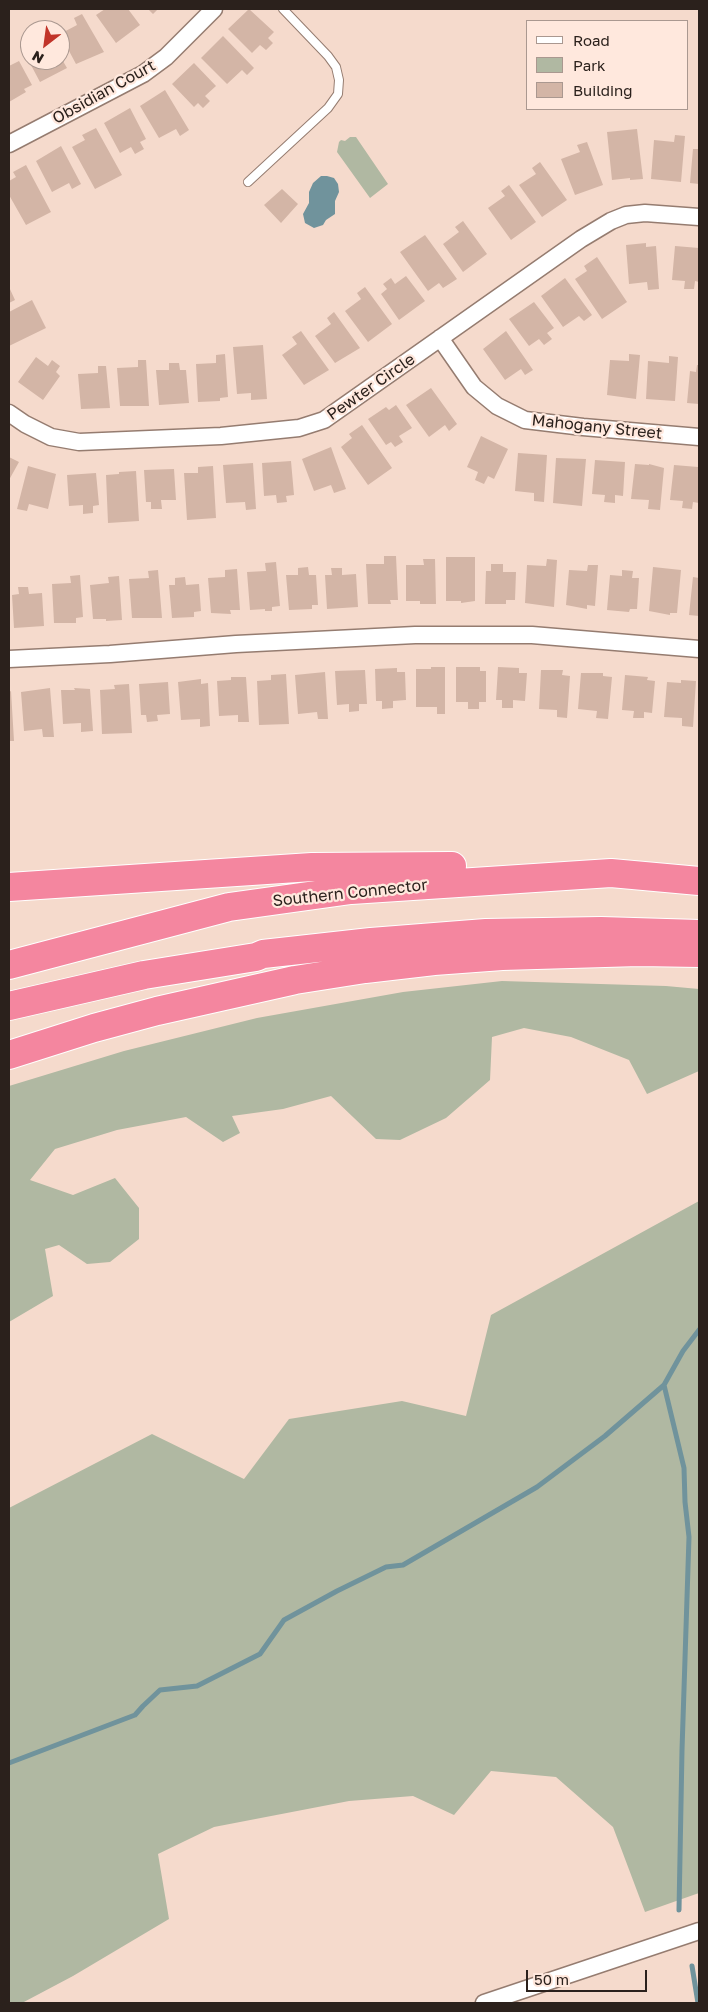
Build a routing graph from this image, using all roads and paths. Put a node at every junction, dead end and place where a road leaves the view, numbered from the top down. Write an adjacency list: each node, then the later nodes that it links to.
1 (214, 9): 3 (street, Obsidian Court)
2 (283, 9): 4 (lane)
3 (9, 144)
4 (248, 182)
5 (699, 217): 6 (street, Pewter Circle)
6 (440, 338): 7 (street, Pewter Circle); 8 (street, Mahogany Street)
7 (9, 412)
8 (699, 437)
9 (699, 649): 10 (street)
10 (9, 660)
11 (611, 873): 12 (highway, Southern Connector); 13 (highway); 17 (highway, Southern Connector)
12 (699, 880)
13 (9, 887)
14 (699, 934): 16 (highway)
15 (699, 953): 20 (highway)
16 (234, 960): 18 (highway); 19 (highway)
17 (9, 965)
18 (9, 1006)
19 (9, 1024)
20 (9, 1055)
21 (699, 1930): 22 (street)
22 (484, 2003)

